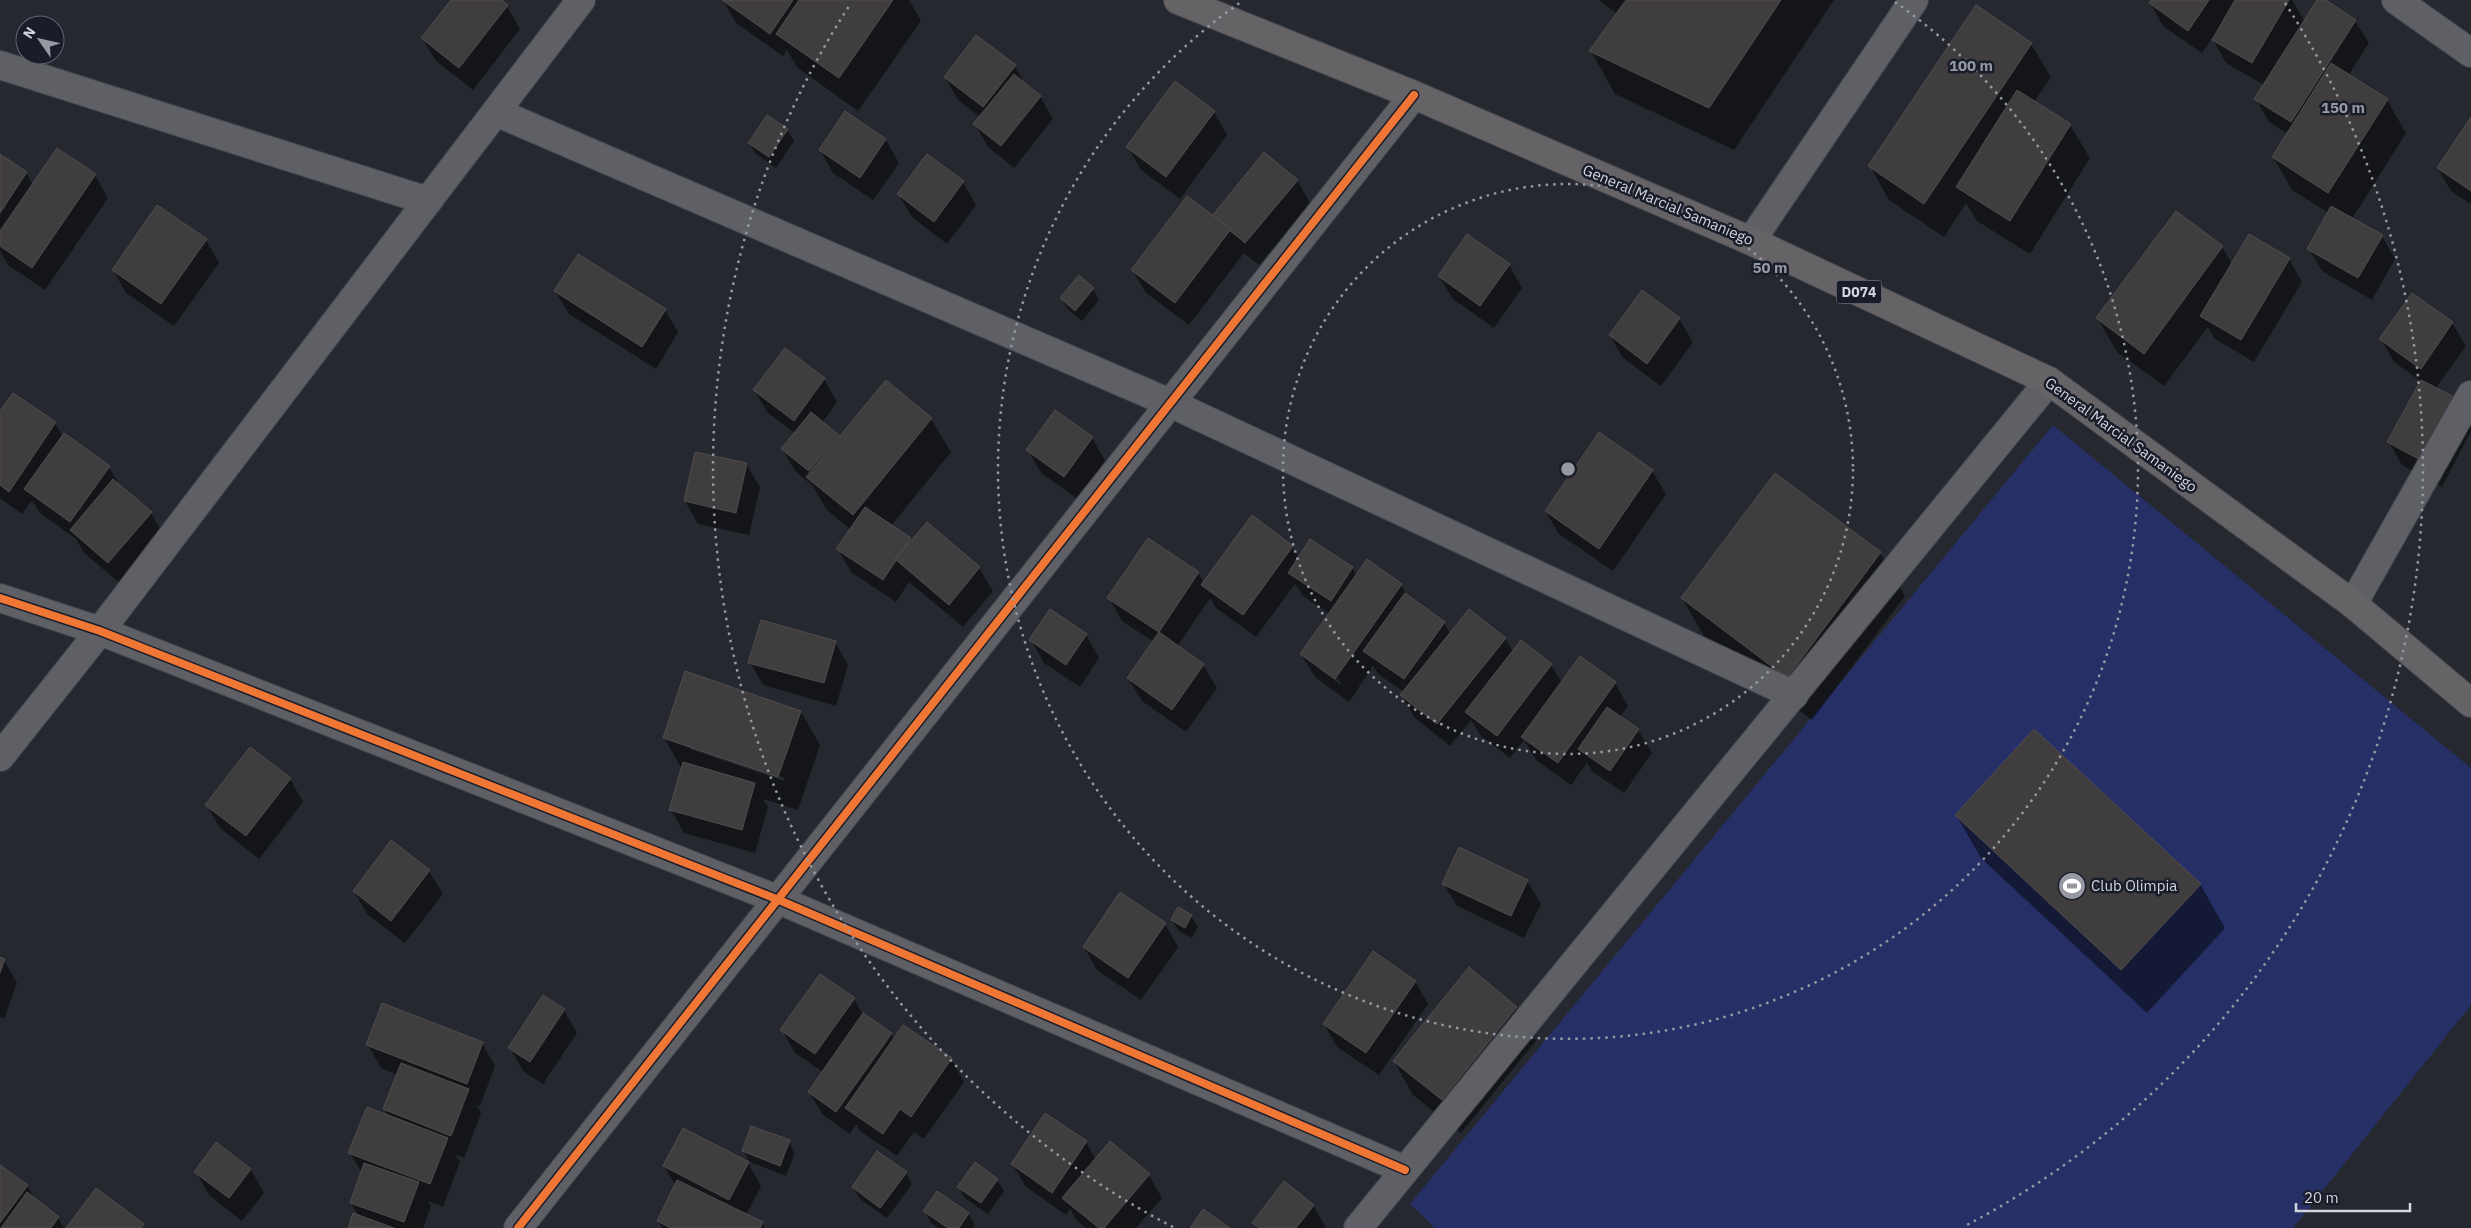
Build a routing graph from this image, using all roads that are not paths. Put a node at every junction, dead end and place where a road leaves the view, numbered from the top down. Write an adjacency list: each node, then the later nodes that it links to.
1 (581, 0): 8 (street)
2 (1178, 0): 7 (main road, General Marcial Samaniego / D074)
3 (1914, 0): 10 (street)
4 (2396, 0): 5 (street)
5 (2471, 53)
6 (0, 65): 9 (street)
7 (1414, 95): 10 (main road, General Marcial Samaniego / D074); 13 (street)
8 (496, 112): 9 (street); 13 (street)
9 (428, 200): 16 (street)
10 (1751, 240): 11 (main road, General Marcial Samaniego / D074)
11 (2049, 381): 15 (main road, General Marcial Samaniego / D074); 17 (street)
12 (2471, 395): 15 (street)
13 (1170, 403): 17 (street); 20 (street)
14 (0, 598): 16 (street)
15 (2353, 604): 18 (main road, General Marcial Samaniego / D074)
16 (100, 631): 19 (street); 20 (street)
17 (1794, 695): 21 (street)
18 (2471, 703)
19 (0, 757)
20 (779, 900): 21 (street); 22 (street)
21 (1405, 1170): 23 (street)
22 (518, 1228)
23 (1358, 1228)

